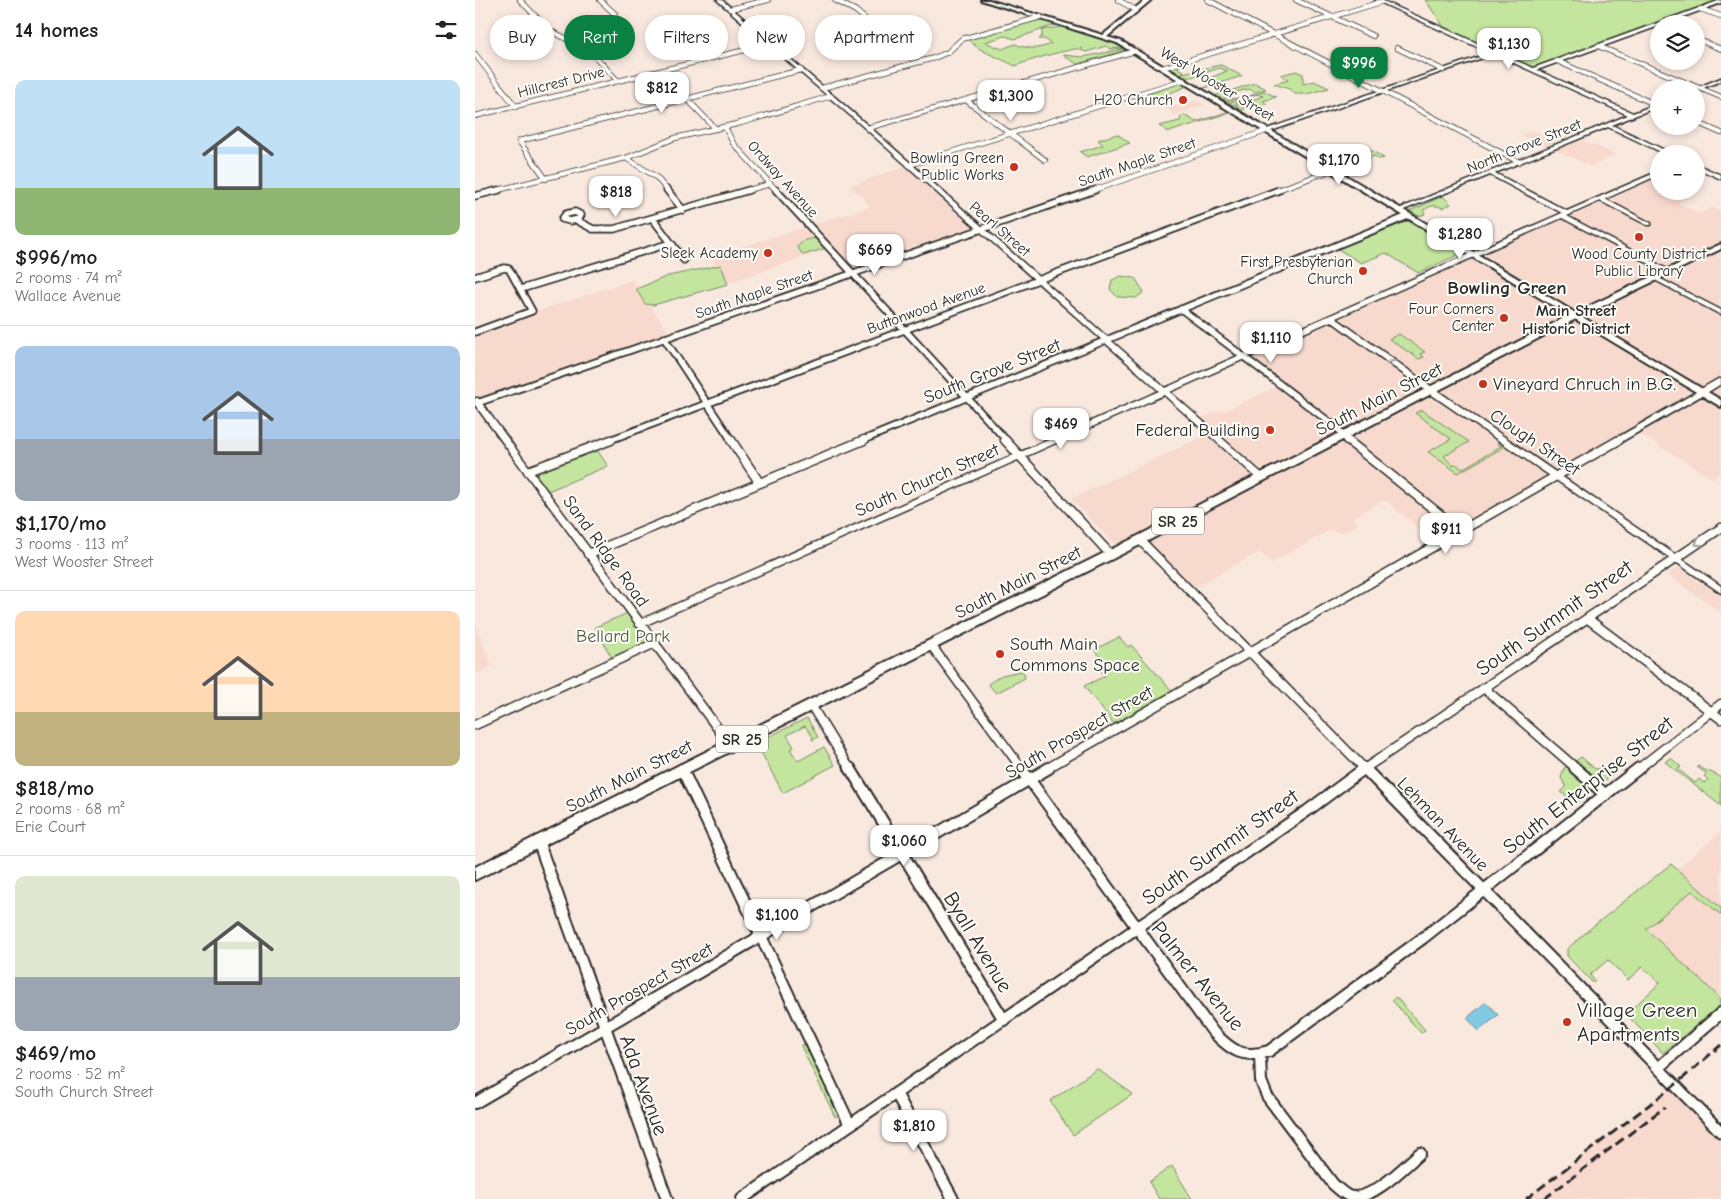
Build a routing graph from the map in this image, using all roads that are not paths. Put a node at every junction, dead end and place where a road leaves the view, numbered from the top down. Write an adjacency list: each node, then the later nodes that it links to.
1 (520, 0): 48 (street)
2 (600, 0): 16 (street)
3 (719, 0): 13 (street, Pearl Street)
4 (768, 0): 13 (street)
5 (835, 0): 17 (street)
6 (985, 0): 21 (main road, West Wooster Street)
7 (1118, 0): 15 (street)
8 (1148, 0): 15 (main road)
9 (1207, 0): 24 (street)
10 (1296, 0): 22 (street)
11 (1379, 1): 22 (street); 33 (street)
12 (1721, 1): 14 (street)
13 (729, 9): 20 (street, Pearl Street)
14 (1700, 9): 18 (street); 19 (street)
15 (1136, 10): 25 (main road)
16 (615, 14)
17 (860, 15)
18 (1684, 15)
19 (1721, 16)
20 (738, 17)
21 (1041, 17): 25 (main road, West Wooster Street); 38 (street)
22 (1331, 17): 24 (street); 26 (street)
23 (1650, 27): 28 (street)
24 (1274, 34): 41 (street); 51 (street)
25 (1105, 36): 31 (main road, West Wooster Street)
26 (1373, 36)
27 (1705, 43): 30 (street)
28 (1598, 46): 39 (street); 47 (street)
29 (1397, 48): 43 (street)
30 (1721, 49)
31 (1135, 51): 41 (main road, West Wooster Street); 56 (street)
32 (738, 52): 48 (street, Hillcrest Drive)
33 (1494, 53): 43 (street); 44 (street)
34 (475, 54): 58 (street)
35 (789, 60): 42 (street, Pearl Street)
36 (909, 60): 40 (street)
37 (920, 60): 38 (street)
38 (923, 61): 40 (street)
39 (1557, 61): 44 (street); 57 (street)
40 (908, 65): 50 (street)
41 (1162, 68): 46 (main road, West Wooster Street)
42 (801, 70): 50 (street, Pearl Street); 55 (street)
43 (1443, 70): 51 (street)
44 (1532, 70): 60 (street)
45 (1721, 79): 49 (street)
46 (1183, 80): 67 (main road, West Wooster Street); 69 (street)
47 (1677, 80)
48 (618, 81): 58 (street, Hillcrest Drive)
49 (1705, 86)
50 (822, 88): 53 (street, Pearl Street)
51 (1383, 91): 67 (street); 73 (street)
52 (1705, 91): 54 (street)
53 (831, 96): 64 (street); 65 (street, Pearl Street)
54 (1721, 97)
55 (685, 98): 66 (street); 80 (street)
56 (966, 100): 65 (street); 69 (street)
57 (1650, 102)
58 (516, 106): 61 (street, Hillcrest Drive)
59 (1650, 108): 60 (street, North Grove Street)
60 (1633, 115): 62 (street, North Grove Street)
61 (475, 116)
62 (1609, 125): 70 (street); 73 (street, North Grove Street)
63 (1705, 126): 68 (street)
64 (725, 127): 66 (street); 81 (street, Ordway Avenue)
65 (868, 128): 74 (street, Pearl Street)
66 (716, 129): 71 (street)
67 (1267, 131): 75 (main road, West Wooster Street); 91 (street, South Maple Street)
68 (1721, 133)
69 (1009, 134): 72 (street); 74 (street)
70 (1651, 145)
71 (625, 158): 80 (street); 84 (street)
72 (1045, 160)
73 (1519, 162): 77 (street, North Grove Street)
74 (909, 165): 91 (street, Pearl Street)
75 (1332, 170): 85 (main road, West Wooster Street); 100 (street, Buttonwood Avenue)
76 (1705, 170): 79 (street)
77 (1491, 173): 85 (street, North Grove Street); 86 (street)
78 (1650, 177): 83 (street)
79 (1721, 177)
80 (546, 179): 82 (street)
81 (770, 184): 84 (street); 97 (street, Ordway Avenue)
82 (475, 196)
83 (1600, 200): 86 (street); 90 (street)
84 (683, 210): 88 (street)
85 (1399, 210): 87 (main road, West Wooster Street)
86 (1565, 215): 94 (street); 96 (street)
87 (1409, 216): 94 (main road, West Wooster Street); 102 (street, South Grove Street)
88 (653, 219): 89 (street); 92 (street)
89 (576, 220)
90 (1649, 224)
91 (981, 229): 97 (street, South Maple Street); 100 (street, Pearl Street)
92 (671, 243): 95 (street); 101 (street)
93 (1720, 246): 96 (main road, South Main Street)
94 (1474, 256): 104 (main road, West Wooster Street); 105 (street, South Church Street)
95 (684, 260)
96 (1667, 271): 99 (main road, South Main Street)
97 (852, 273): 106 (street, Ordway Avenue); 108 (street, South Maple Street)
98 (475, 277): 101 (street)
99 (1653, 277): 103 (street); 104 (main road, South Main Street)
100 (1038, 279): 106 (street, Buttonwood Avenue); 109 (street, Pearl Street)
101 (521, 289): 107 (street)
102 (1181, 309): 109 (street, South Grove Street); 110 (street)
103 (1721, 314)
104 (1575, 317): 113 (main road, South Main Street / SR 25); 114 (main road, West Wooster Street)
105 (1331, 318): 110 (street, South Church Street); 113 (street, Clough Street, one-way to 105)
106 (904, 329): 115 (street, Ordway Avenue); 117 (street, Buttonwood Avenue)
107 (475, 332)
108 (663, 338): 116 (street, South Maple Street); 117 (street)
109 (1106, 340): 112 (street, Pearl Street); 115 (street, South Grove Street)
110 (1243, 357): 112 (street, South Church Street); 119 (street)
111 (1721, 381): 114 (street)
112 (1165, 391): 120 (street, South Church Street); 123 (street, Pearl Street)
113 (1432, 391): 119 (main road, South Main Street / SR 25); 122 (street, Clough Street)
114 (1702, 392): 118 (main road, West Wooster Street); 122 (street, South Prospect Street)
115 (966, 398): 120 (street, Ordway Avenue); 124 (street, South Grove Street)
116 (476, 402): 121 (street, Sand Ridge Road)
117 (706, 403): 121 (street, Buttonwood Avenue); 124 (street)
118 (1721, 404)
119 (1344, 436): 123 (main road, South Main Street / SR 25); 126 (street)
120 (1019, 456): 129 (street, Ordway Avenue); 133 (street, South Church Street)
121 (528, 471): 128 (street, Sand Ridge Road)
122 (1557, 476): 126 (street, South Prospect Street); 130 (street, Clough Street)
123 (1262, 478): 127 (main road, South Main Street / SR 25)
124 (759, 482): 128 (street, South Grove Street)
125 (1721, 528): 130 (street, South Summit Street, one-way to 130)
126 (1462, 532): 136 (street, South Prospect Street)
127 (1140, 540): 129 (main road, South Main Street / SR 25); 136 (street, Lehman Avenue)
128 (588, 554): 133 (street, Sand Ridge Road)
129 (1111, 555): 135 (main road, South Main Street / SR 25)
130 (1675, 558): 131 (street, Clough Street); 132 (street, South Summit Street)
131 (1721, 590)
132 (1588, 619): 137 (street, South Summit Street); 140 (street)
133 (639, 624): 134 (street, Sand Ridge Road)
134 (653, 644): 142 (street); 143 (street, Sand Ridge Road)
135 (931, 645): 139 (main road, South Main Street / SR 25); 146 (street, Palmer Avenue)
136 (1252, 653): 144 (street, Lehman Avenue); 146 (street, South Prospect Street)
137 (1485, 689): 144 (street, South Summit Street); 147 (street)
138 (1721, 704): 140 (street, South Enterprise Street)
139 (811, 706): 143 (main road, South Main Street / SR 25); 149 (street, Byall Avenue)
140 (1711, 712): 141 (street); 147 (street, South Enterprise Street)
141 (1721, 719)
142 (475, 725)
143 (729, 745): 145 (main road, South Main Street / SR 25)
144 (1366, 768): 151 (street, Lehman Avenue); 152 (street, South Summit Street)
145 (682, 769): 148 (main road, South Main Street / SR 25); 153 (street)
146 (1030, 780): 149 (street, South Prospect Street); 152 (street, Palmer Avenue)
147 (1606, 796): 151 (street, South Enterprise Street)
148 (538, 841): 150 (main road, South Main Street / SR 25); 156 (street, Ada Avenue)
149 (903, 854): 153 (street, South Prospect Street); 155 (street, Byall Avenue)
150 (475, 874)
151 (1484, 890): 157 (street, South Enterprise Street); 158 (street, Lehman Avenue)
152 (1136, 928): 155 (street, South Summit Street); 157 (street, Palmer Avenue)
153 (761, 936): 156 (street, South Prospect Street); 161 (street)
154 (1721, 1013): 158 (street)
155 (1004, 1020): 159 (street, South Summit Street)
156 (603, 1028): 160 (street, South Prospect Street); 165 (street, Ada Avenue)
157 (1260, 1055): 163 (street)
158 (1658, 1068): 162 (street, Lehman Avenue)
159 (896, 1093): 161 (street, South Summit Street); 166 (street)
160 (475, 1104)
161 (850, 1124): 164 (street, South Summit Street)
162 (1721, 1132)
163 (1420, 1153)
164 (747, 1198)
165 (667, 1199)
166 (953, 1199)

